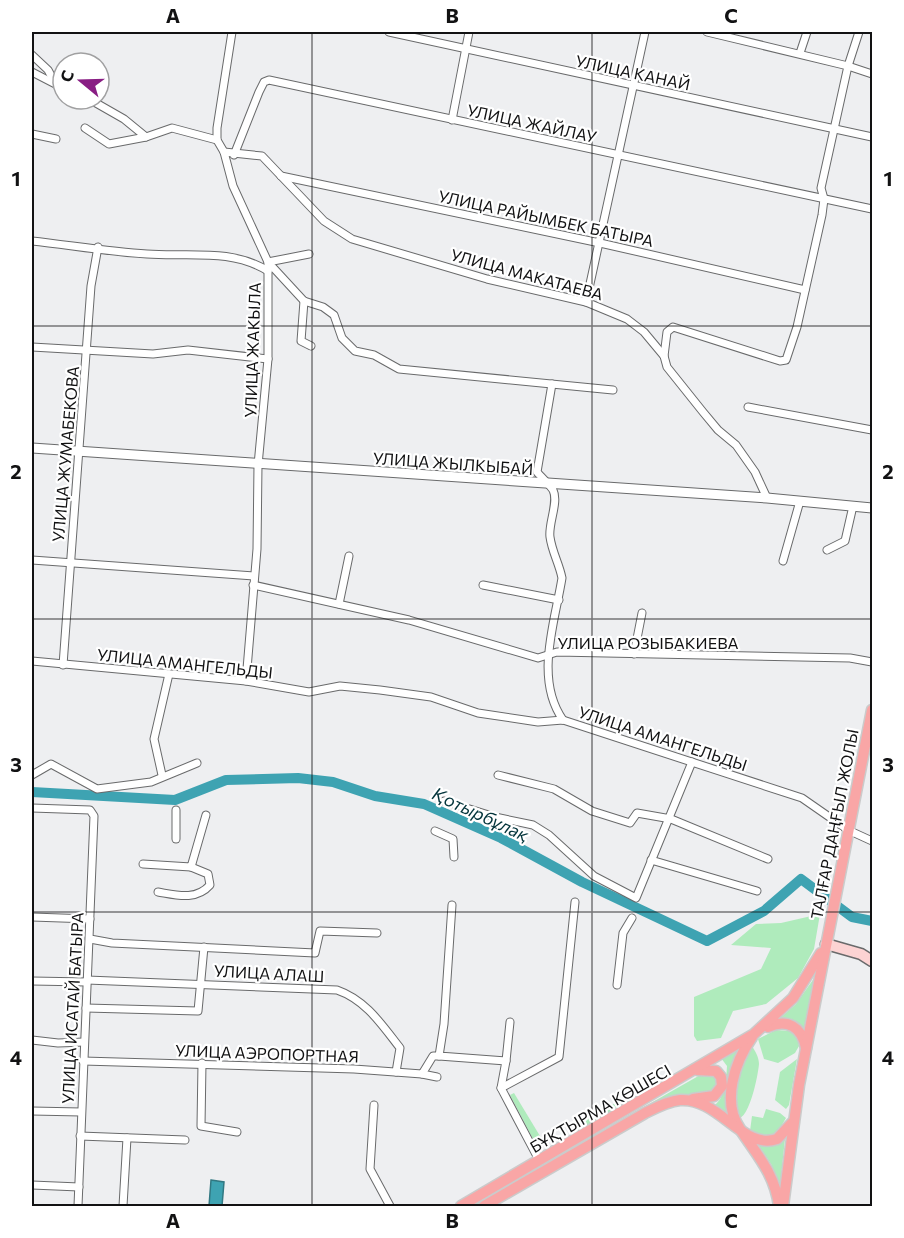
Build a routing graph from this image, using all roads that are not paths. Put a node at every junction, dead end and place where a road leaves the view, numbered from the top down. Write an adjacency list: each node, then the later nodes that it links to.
1 (232, 32): 25 (street, УЛИЦА ЖАКЫЛА)
2 (389, 32): 8 (street, УЛИЦА КАНАЙ)
3 (469, 32): 8 (street)
4 (645, 32): 16 (street)
5 (707, 32): 9 (street)
6 (807, 32): 9 (street)
7 (859, 32): 11 (street)
8 (466, 49): 16 (street, УЛИЦА КАНАЙ); 18 (street)
9 (800, 53): 11 (street)
10 (32, 55): 14 (street)
11 (846, 65): 13 (street); 20 (street)
12 (32, 72): 15 (street)
13 (873, 74)
14 (51, 76)
15 (51, 81)
16 (634, 86): 20 (street, УЛИЦА КАНАЙ); 28 (street)
17 (110, 111): 22 (street)
18 (452, 120): 27 (street, УЛИЦА ЖАЙЛАУ); 28 (street, УЛИЦА ЖАЙЛАУ)
19 (86, 128): 22 (street)
20 (834, 129): 23 (street, УЛИЦА КАНАЙ); 30 (street)
21 (32, 134): 24 (street)
22 (146, 137): 25 (street)
23 (873, 137)
24 (56, 139)
25 (218, 140): 26 (street, УЛИЦА ЖАКЫЛА)
26 (224, 152): 27 (street, УЛИЦА МАКАТАЕВА); 36 (street, УЛИЦА ЖАКЫЛА)
27 (234, 155): 29 (street, УЛИЦА МАКАТАЕВА)
28 (619, 155): 30 (street, УЛИЦА ЖАЙЛАУ); 33 (street)
29 (281, 176): 33 (street, УЛИЦА РАЙЫМБЕК БАТЫРА); 40 (street, УЛИЦА МАКАТАЕВА)
30 (824, 199): 31 (street, УЛИЦА ЖАЙЛАУ); 38 (street)
31 (873, 209)
32 (32, 241): 34 (street)
33 (600, 243): 38 (street, УЛИЦА РАЙЫМБЕК БАТЫРА); 40 (street)
34 (98, 247): 37 (street); 43 (street, УЛИЦА ЖУМАБЕКОВА)
35 (309, 254): 36 (street)
36 (268, 262): 37 (street, УЛИЦА ЖАКЫЛА); 39 (street)
37 (268, 271): 45 (street, УЛИЦА ЖАКЫЛА)
38 (805, 290): 44 (street)
39 (304, 301): 41 (street); 46 (street)
40 (586, 302): 44 (street, УЛИЦА МАКАТАЕВА)
41 (311, 346)
42 (32, 347): 43 (street)
43 (87, 351): 45 (street); 51 (street, УЛИЦА ЖУМАБЕКОВА)
44 (664, 356): 56 (street, УЛИЦА МАКАТАЕВА)
45 (268, 359): 52 (street, УЛИЦА ЖАКЫЛА)
46 (552, 384): 47 (street); 53 (street)
47 (614, 390)
48 (748, 407): 49 (street)
49 (873, 430)
50 (32, 448): 51 (street, УЛИЦА ЖЫЛКЫБАЙ)
51 (80, 450): 52 (street, УЛИЦА ЖЫЛКЫБАЙ); 64 (street, УЛИЦА ЖУМАБЕКОВА)
52 (258, 465): 54 (street, УЛИЦА ЖЫЛКЫБАЙ); 65 (street, УЛИЦА ЖАКЫЛА)
53 (537, 472): 54 (street); 55 (street)
54 (526, 483): 55 (street, УЛИЦА ЖЫЛКЫБАЙ)
55 (548, 485): 56 (street, УЛИЦА ЖЫЛКЫБАЙ); 68 (street)
56 (767, 498): 57 (street, УЛИЦА ЖЫЛКЫБАЙ)
57 (800, 501): 58 (street, УЛИЦА ЖЫЛКЫБАЙ); 63 (street)
58 (853, 506): 59 (street, УЛИЦА ЖЫЛКЫБАЙ); 60 (street)
59 (873, 508)
60 (827, 550)
61 (350, 556): 69 (street)
62 (32, 560): 64 (street)
63 (783, 561)
64 (69, 562): 65 (street); 75 (street, УЛИЦА ЖУМАБЕКОВА)
65 (254, 576): 66 (street, УЛИЦА ЖАКЫЛА)
66 (253, 585): 69 (street, УЛИЦА РОЗЫБАКИЕВА); 77 (street, УЛИЦА ЖАКЫЛА)
67 (483, 585): 68 (street)
68 (559, 600): 72 (street)
69 (339, 604): 72 (street, УЛИЦА РОЗЫБАКИЕВА)
70 (642, 613): 71 (street)
71 (634, 654): 72 (street, УЛИЦА РОЗЫБАКИЕВА); 74 (street, УЛИЦА РОЗЫБАКИЕВА)
72 (547, 657): 79 (street)
73 (32, 661): 75 (street, УЛИЦА АМАНГЕЛЬДЫ)
74 (873, 662)
75 (63, 664): 76 (street, УЛИЦА АМАНГЕЛЬДЫ)
76 (169, 674): 77 (street, УЛИЦА АМАНГЕЛЬДЫ); 83 (street)
77 (246, 681): 79 (street, УЛИЦА АМАНГЕЛЬДЫ)
78 (873, 710): 90 (main road, ТАЛҒАР ДАҢҒЫЛ ЖОЛЫ)
79 (563, 720): 80 (street, УЛИЦА АМАНГЕЛЬДЫ)
80 (692, 762): 89 (street); 90 (street, УЛИЦА АМАНГЕЛЬДЫ)
81 (197, 763): 83 (street)
82 (32, 775): 83 (street)
83 (162, 775)
84 (498, 775): 89 (street)
85 (444, 801): 96 (street)
86 (32, 808): 105 (street, УЛИЦА ИСАТАЙ БАТЫРА)
87 (176, 810): 92 (street)
88 (206, 815): 98 (street)
89 (671, 819): 95 (street); 96 (street)
90 (848, 830): 93 (street, УЛИЦА АМАНГЕЛЬДЫ); 109 (main road, ТАЛҒАР ДАҢҒЫЛ ЖОЛЫ)
91 (435, 831): 94 (street)
92 (176, 839)
93 (873, 841)
94 (454, 857)
95 (768, 859)
96 (651, 860): 99 (street)
97 (143, 864): 98 (street)
98 (191, 867): 100 (street)
99 (757, 891)
100 (158, 892)
101 (575, 902): 129 (street)
102 (452, 905): 121 (street)
103 (32, 917): 105 (street)
104 (632, 918): 114 (street)
105 (90, 919): 107 (street, УЛИЦА ИСАТАЙ БАТЫРА)
106 (377, 933): 108 (street)
107 (90, 939): 108 (street); 112 (street, УЛИЦА ИСАТАЙ БАТЫРА)
108 (204, 947): 113 (street)
109 (825, 949): 110 (main road); 117 (main road, ТАЛҒАР ДАҢҒЫЛ ЖОЛЫ); 120 (main road, ТАЛҒАР ДАҢҒЫЛ ЖОЛЫ)
110 (873, 961)
111 (32, 981): 112 (street, УЛИЦА АЛАШ)
112 (87, 981): 113 (street, УЛИЦА АЛАШ); 115 (street, УЛИЦА ИСАТАЙ БАТЫРА)
113 (202, 983): 115 (street); 126 (street, УЛИЦА АЛАШ)
114 (617, 985)
115 (86, 1008): 119 (street, УЛИЦА ИСАТАЙ БАТЫРА)
116 (510, 1022): 123 (street)
117 (754, 1034): 120 (main road); 125 (main road, БҰҚТЫРМА КӨШЕСІ); 135 (main road)
118 (32, 1040): 119 (street)
119 (84, 1042): 122 (street, УЛИЦА ИСАТАЙ БАТЫРА)
120 (806, 1049): 134 (main road, ТАЛҒАР ДАҢҒЫЛ ЖОЛЫ)
121 (439, 1056): 123 (street); 127 (street)
122 (83, 1061): 124 (street, УЛИЦА АЭРОПОРТНАЯ); 133 (street, УЛИЦА ИСАТАЙ БАТЫРА)
123 (506, 1061): 129 (street)
124 (202, 1064): 126 (street, УЛИЦА АЭРОПОРТНАЯ); 136 (street)
125 (694, 1071): 130 (main road); 140 (main road, БҰҚТЫРМА КӨШЕСІ)
126 (396, 1072): 127 (street, УЛИЦА АЭРОПОРТНАЯ)
127 (422, 1074): 128 (street, УЛИЦА АЭРОПОРТНАЯ)
128 (437, 1077)
129 (501, 1088): 140 (street)
130 (681, 1100): 135 (main road, БҰҚТЫРМА КӨШЕСІ); 147 (main road, БҰҚТЫРМА КӨШЕСІ)
131 (374, 1105): 145 (street)
132 (32, 1111): 133 (street)
133 (81, 1112): 137 (street, УЛИЦА ИСАТАЙ БАТЫРА)
134 (793, 1120): 135 (main road); 148 (main road, ТАЛҒАР ДАҢҒЫЛ ЖОЛЫ)
135 (741, 1130): 148 (main road, ТАЛҒАР ДАҢҒЫЛ ЖОЛЫ)
136 (237, 1132)
137 (80, 1136): 138 (street); 142 (street, УЛИЦА ИСАТАЙ БАТЫРА)
138 (127, 1138): 139 (street); 144 (street)
139 (185, 1140)
140 (539, 1160): 146 (main road, БҰҚТЫРМА КӨШЕСІ)
141 (32, 1185): 142 (street)
142 (79, 1187): 143 (street, УЛИЦА ИСАТАЙ БАТЫРА)
143 (78, 1206)
144 (123, 1206)
145 (390, 1206)
146 (460, 1206)
147 (484, 1206)
148 (781, 1206)

